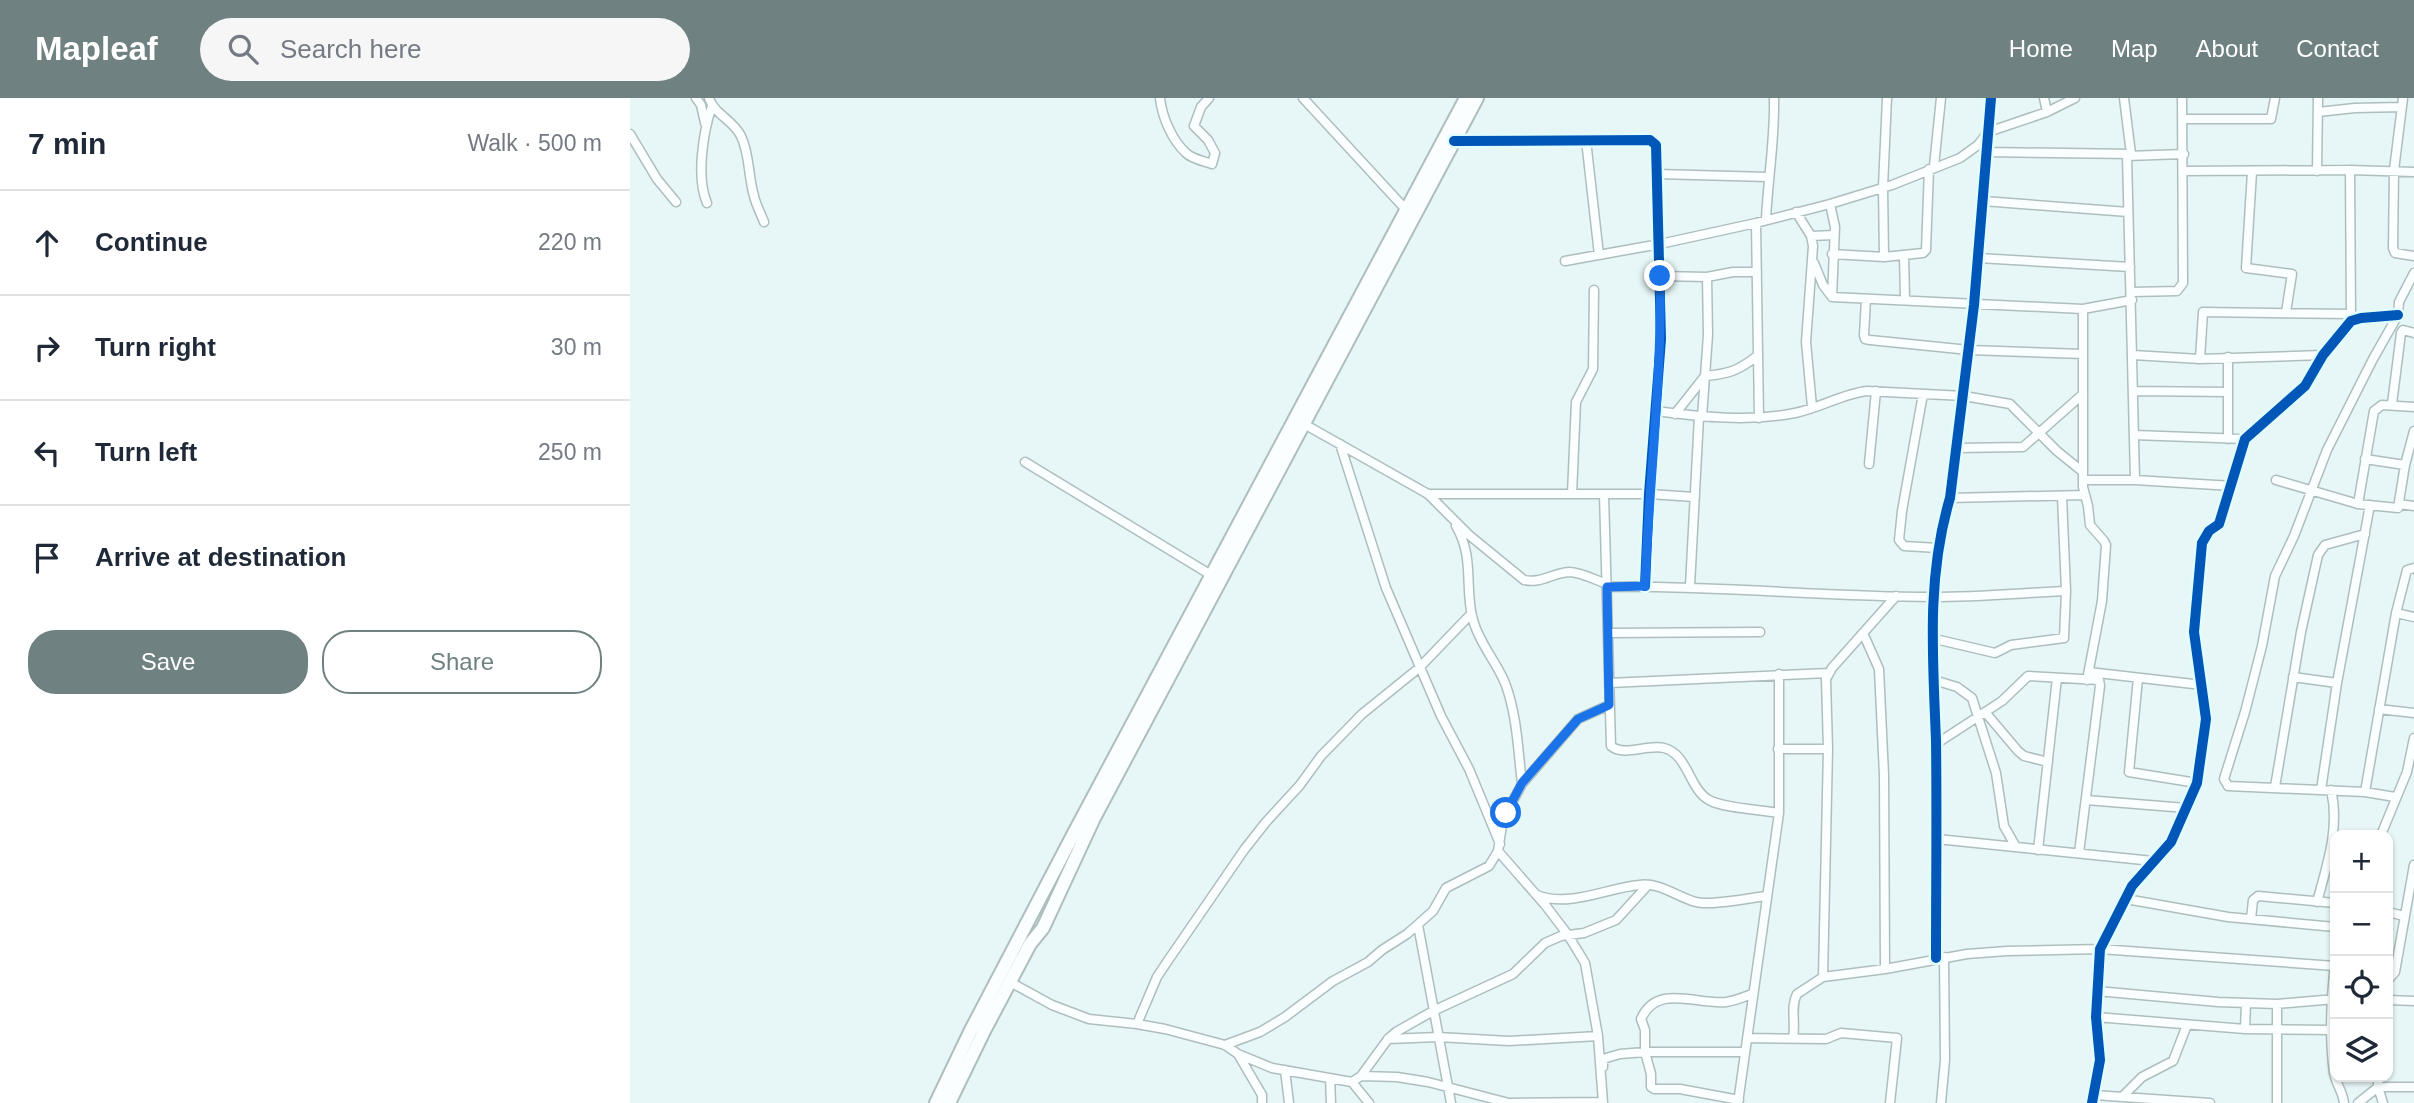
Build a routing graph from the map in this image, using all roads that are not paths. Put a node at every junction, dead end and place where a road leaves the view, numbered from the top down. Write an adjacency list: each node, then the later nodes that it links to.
1 (696, 98): 24 (street)
2 (1160, 98): 3 (street)
3 (1209, 98)
4 (1303, 98): 48 (street)
5 (1466, 98): 48 (main road)
6 (1477, 98): 28 (main road)
7 (1774, 98): 40 (street)
8 (1887, 98): 41 (street)
9 (1941, 98): 32 (street)
10 (1991, 98): 25 (street)
11 (2044, 98): 21 (street)
12 (2075, 98): 21 (street)
13 (2124, 98): 31 (street)
14 (2182, 98): 23 (street)
15 (2275, 98): 23 (street)
16 (2318, 98): 22 (street)
17 (2357, 98): 20 (street)
18 (710, 102): 24 (street); 50 (street)
19 (2402, 102): 20 (street); 34 (street)
20 (2355, 108): 22 (street)
21 (2046, 112): 25 (street)
22 (2318, 112): 36 (street)
23 (2183, 119): 30 (street)
24 (705, 126): 44 (street)
25 (1989, 132): 29 (street); 32 (street)
26 (630, 134): 43 (street)
27 (1586, 140): 28 (street); 39 (street); 56 (street)
28 (1454, 141): 48 (main road)
29 (1987, 152): 31 (street); 42 (street)
30 (2183, 154): 31 (street); 35 (street)
31 (2129, 155): 47 (street)
32 (1932, 168): 41 (street); 57 (street)
33 (2350, 170): 34 (street); 36 (street); 77 (street)
34 (2394, 170): 38 (street); 58 (street)
35 (2183, 171): 37 (street); 69 (street)
36 (2317, 171): 37 (street)
37 (2252, 172): 75 (street)
38 (2414, 172)
39 (1657, 174): 40 (street); 54 (street)
40 (1768, 177): 49 (street)
41 (1882, 187): 45 (street); 59 (street)
42 (1983, 201): 47 (street); 60 (street)
43 (676, 202)
44 (707, 203)
45 (1830, 204): 46 (street); 52 (street)
46 (1796, 212): 49 (street); 53 (street)
47 (2128, 212): 63 (street)
48 (1410, 214): 100 (main road); 133 (main road)
49 (1766, 219): 51 (street)
50 (764, 222)
51 (1756, 223): 54 (street); 64 (street)
52 (1835, 235): 53 (street); 55 (street)
53 (1811, 236): 62 (street)
54 (1660, 244): 56 (street); 66 (street)
55 (1832, 254): 59 (street); 70 (street)
56 (1599, 255): 61 (street)
57 (1904, 255): 59 (street); 72 (street)
58 (2414, 256)
59 (1884, 257)
60 (1978, 258): 63 (street); 73 (street)
61 (1565, 261)
62 (1814, 263): 70 (street); 94 (street)
63 (2130, 267): 69 (street)
64 (1757, 272): 67 (street); 83 (street)
65 (2414, 273): 76 (street)
66 (1660, 276): 67 (street); 96 (street)
67 (1707, 277): 86 (street)
68 (1594, 290): 118 (street)
69 (2132, 296): 74 (street); 81 (street)
70 (1832, 297): 71 (street)
71 (1866, 299): 72 (street); 79 (street)
72 (1905, 299): 73 (street)
73 (1974, 305): 74 (street); 79 (street)
74 (2083, 309): 80 (street)
75 (2286, 312): 77 (street); 85 (street)
76 (2398, 316): 77 (street); 116 (street)
77 (2351, 317): 82 (street)
78 (2414, 333): 93 (street)
79 (1969, 350): 80 (street); 92 (street)
80 (2083, 354): 91 (street)
81 (2133, 355): 85 (street); 88 (street)
82 (2323, 355): 84 (street); 105 (street)
83 (1756, 356): 86 (street); 99 (street)
84 (2228, 357): 85 (street); 89 (street)
85 (2200, 359)
86 (1705, 376): 97 (street); 98 (street)
87 (1876, 391): 90 (street); 94 (street); 110 (street)
88 (2133, 391): 89 (street); 103 (street)
89 (2228, 392): 104 (street)
90 (1923, 394): 92 (street); 131 (street)
91 (2083, 394): 102 (street); 112 (street)
92 (1964, 396): 102 (street); 107 (street)
93 (2392, 404): 95 (street); 108 (street)
94 (1812, 407): 99 (street)
95 (2414, 407)
96 (1655, 411): 97 (street); 120 (street)
97 (1675, 414): 98 (street)
98 (1700, 417): 99 (street); 123 (street)
99 (1759, 418)
100 (1304, 424): 106 (street); 203 (main road)
101 (2414, 431): 111 (street)
102 (2039, 432): 107 (street); 112 (street)
103 (2134, 435): 104 (street); 113 (street)
104 (2228, 439): 105 (street)
105 (2245, 439): 115 (street)
106 (1340, 444): 117 (street); 147 (street)
107 (1957, 449): 124 (street)
108 (2365, 459): 111 (street); 125 (street)
109 (1025, 462): 133 (street)
110 (1869, 464)
111 (2405, 465): 126 (street)
112 (2083, 476): 113 (street); 121 (street)
113 (2135, 480): 115 (street)
114 (2276, 480): 116 (street)
115 (2232, 486): 157 (street)
116 (2311, 491): 125 (street); 170 (street)
117 (1428, 494): 118 (street); 129 (street)
118 (1572, 494): 119 (street)
119 (1604, 494): 120 (street); 134 (street)
120 (1649, 494): 123 (street); 135 (street)
121 (2084, 495): 122 (street); 150 (street)
122 (2062, 496): 124 (street); 137 (street)
123 (1695, 498): 136 (street)
124 (1950, 498): 131 (street)
125 (2358, 504): 127 (street)
126 (2399, 504): 127 (street); 128 (street)
127 (2370, 505): 130 (street)
128 (2414, 506)
129 (1450, 515): 134 (street); 141 (street)
130 (2365, 534): 151 (street); 155 (street)
131 (1938, 548): 139 (street)
132 (2414, 568): 140 (street)
133 (1211, 575): 241 (main road)
134 (1607, 586): 135 (street); 144 (street)
135 (1645, 586): 136 (street)
136 (1690, 586): 138 (street)
137 (2066, 591): 139 (street); 146 (street)
138 (1896, 596): 139 (street); 145 (street)
139 (1935, 597): 146 (street)
140 (2396, 613): 142 (street); 159 (street)
141 (1471, 614): 147 (street); 168 (street)
142 (2414, 617)
143 (1760, 632): 144 (street)
144 (1608, 633): 156 (street)
145 (1864, 633): 148 (street); 200 (street)
146 (1931, 638): 154 (street)
147 (1419, 668): 180 (street); 213 (street)
148 (1828, 673): 149 (street); 165 (street)
149 (1779, 674): 156 (street); 164 (street)
150 (2088, 676): 152 (street); 153 (street); 175 (street)
151 (2293, 677): 155 (street); 170 (street)
152 (2057, 678): 161 (street); 166 (street)
153 (2138, 678): 157 (street); 169 (street)
154 (1934, 680): 161 (street); 163 (street)
155 (2337, 682): 171 (street)
156 (1609, 683): 158 (street)
157 (2202, 685): 169 (street)
158 (1609, 705): 168 (street); 177 (street)
159 (2379, 709): 160 (street); 173 (street)
160 (2414, 713)
161 (1981, 715): 163 (street); 166 (street); 181 (street)
162 (2414, 738): 167 (street)
163 (1936, 744): 179 (street)
164 (1778, 749): 165 (street); 177 (street)
165 (1828, 749): 202 (street)
166 (2048, 762): 182 (street)
167 (2410, 773): 174 (street)
168 (1522, 783): 180 (street)
169 (2197, 783): 176 (street)
170 (2275, 787): 171 (street)
171 (2321, 790): 172 (street)
172 (2331, 790): 173 (street); 190 (street)
173 (2365, 792): 174 (street)
174 (2395, 797): 178 (street)
175 (2086, 800): 176 (street); 183 (street)
176 (2186, 808): 184 (street)
177 (1779, 813): 188 (street)
178 (2383, 830)
179 (1937, 839): 181 (street); 198 (street)
180 (1499, 847): 187 (street); 194 (street)
181 (2016, 847): 182 (street)
182 (2038, 850): 183 (street)
183 (2079, 853): 184 (street)
184 (2153, 861): 189 (street)
185 (2414, 866): 192 (street)
186 (1648, 885): 187 (street); 188 (street); 196 (street)
187 (1535, 893): 196 (street)
188 (1766, 896): 205 (street)
189 (2126, 900): 193 (street); 197 (street)
190 (2317, 902): 191 (street); 193 (street)
191 (2330, 903)
192 (2407, 913): 201 (street)
193 (2251, 919): 195 (street)
194 (1418, 925): 211 (street); 223 (street)
195 (2330, 927)
196 (1568, 935): 211 (street); 218 (street)
197 (2100, 949): 198 (street); 199 (street); 204 (street)
198 (1940, 958): 200 (street); 250 (street)
199 (2330, 965)
200 (1885, 969): 202 (street)
201 (2393, 975)
202 (1824, 977): 222 (street)
203 (1010, 982): 213 (street); 242 (main road)
204 (2097, 991): 209 (street); 212 (street)
205 (1752, 995): 221 (street); 224 (street)
206 (2330, 999): 210 (street)
207 (2393, 1000): 208 (street)
208 (2414, 1001)
209 (2246, 1003): 210 (street); 215 (street)
210 (2277, 1004): 216 (street)
211 (1433, 1011): 219 (street); 220 (street)
212 (2096, 1017): 214 (street); 238 (street)
213 (1138, 1024): 223 (street)
214 (2187, 1025): 215 (street); 237 (street)
215 (2245, 1029): 216 (street)
216 (2277, 1029): 217 (street); 252 (street)
217 (2330, 1030)
218 (1598, 1036): 219 (street); 236 (street)
219 (1437, 1037): 220 (street); 233 (street)
220 (1388, 1038): 228 (street)
221 (1747, 1038): 222 (street); 225 (street)
222 (1793, 1038): 249 (street)
223 (1225, 1045): 226 (street)
224 (1645, 1052): 225 (street); 236 (street); 239 (street)
225 (1745, 1052): 239 (street)
226 (1238, 1054): 227 (street); 243 (street)
227 (1285, 1070): 229 (street); 244 (street)
228 (1361, 1076): 230 (street); 233 (street)
229 (1330, 1078): 230 (street); 245 (street)
230 (1352, 1082): 246 (street)
231 (2336, 1082): 253 (street)
232 (2378, 1082): 234 (street)
233 (1446, 1086): 247 (street); 248 (street)
234 (2378, 1087): 235 (street); 254 (street); 255 (street)
235 (2414, 1087)
236 (1602, 1088): 240 (street)
237 (2122, 1097): 238 (street); 251 (street)
238 (2093, 1099)
239 (1739, 1101)
240 (1602, 1102): 248 (street)
241 (936, 1103)
242 (949, 1103)
243 (1262, 1103)
244 (1289, 1103)
245 (1331, 1103)
246 (1369, 1103)
247 (1451, 1103)
248 (1510, 1103)
249 (1890, 1103)
250 (1941, 1103)
251 (2210, 1103)
252 (2277, 1103)
253 (2344, 1103)
254 (2358, 1103)
255 (2383, 1103)

